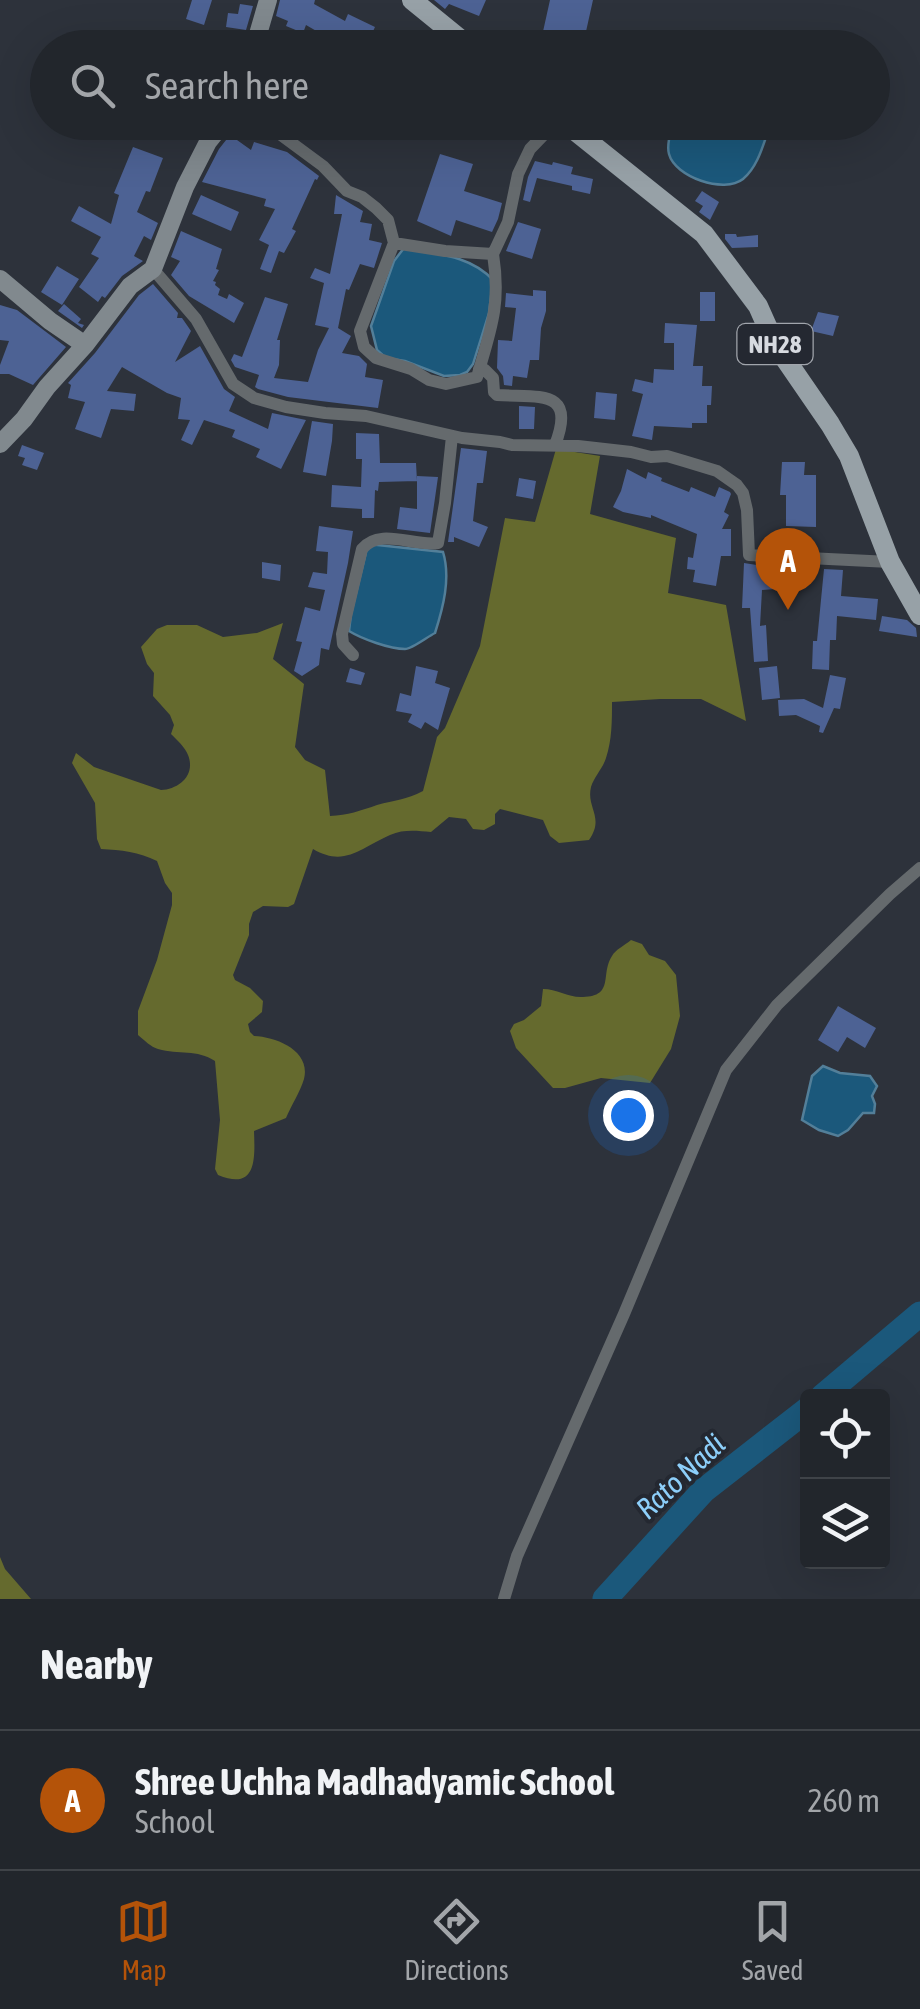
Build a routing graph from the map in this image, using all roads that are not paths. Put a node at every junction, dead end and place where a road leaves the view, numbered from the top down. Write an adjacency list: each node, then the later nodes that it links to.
1 (268, 0): 3 (street)
2 (412, 0): 4 (main road)
3 (259, 30)
4 (449, 30)
5 (210, 140): 11 (street)
6 (288, 140): 9 (street)
7 (539, 140): 10 (street)
8 (586, 140): 18 (main road, NH28)
9 (394, 243): 10 (street); 14 (street)
10 (493, 254): 14 (street)
11 (154, 269): 13 (street); 15 (street)
12 (0, 279): 13 (street)
13 (86, 345): 16 (street)
14 (479, 369): 17 (street)
15 (452, 436): 17 (street); 20 (street)
16 (0, 444)
17 (555, 444): 18 (street)
18 (890, 562): 19 (main road, NH28)
19 (920, 616)
20 (353, 655)
21 (920, 868): 22 (street)
22 (504, 1599)

